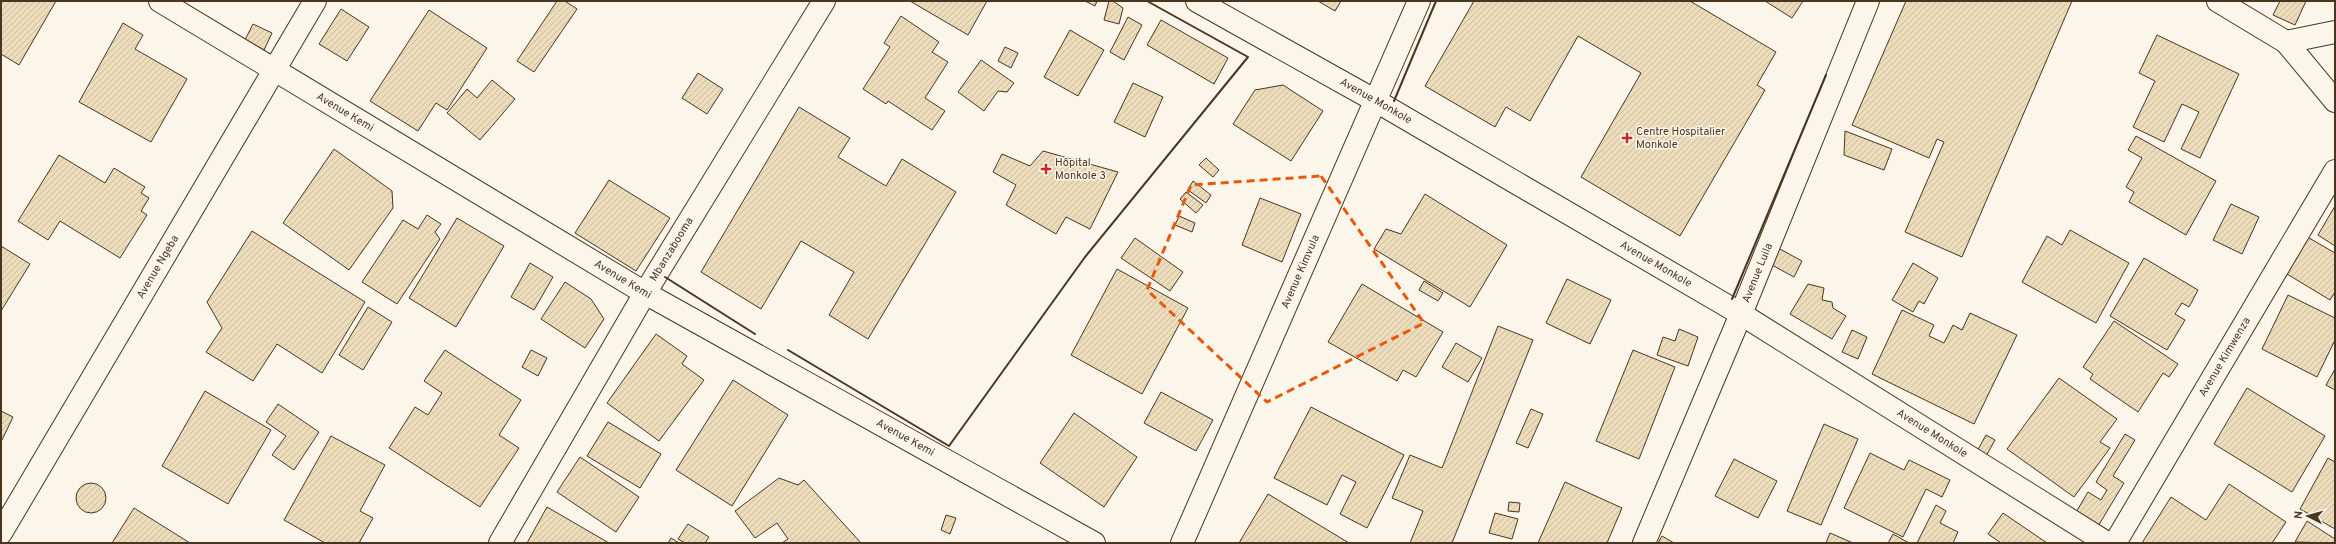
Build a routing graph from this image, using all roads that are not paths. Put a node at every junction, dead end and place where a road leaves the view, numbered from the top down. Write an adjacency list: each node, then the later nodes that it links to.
1 (160, 1): 10 (street, Avenue Kemi)
2 (315, 1): 10 (street, Avenue Ngeba)
3 (824, 1): 14 (street, Mbanzabooma)
4 (1197, 1): 11 (street, Avenue Monkole)
5 (1419, 1): 11 (street, Avenue Kimvula)
6 (1868, 1): 15 (street, Avenue Luila)
7 (2218, 1): 9 (street)
8 (2335, 32): 9 (street)
9 (2286, 42): 12 (street)
10 (274, 69): 14 (street, Avenue Kemi); 16 (street, Avenue Ngeba)
11 (1376, 100): 15 (street, Avenue Monkole); 19 (street, Avenue Kimvula)
12 (2335, 101)
13 (2335, 171): 22 (street, Avenue Kimwenza)
14 (645, 293): 17 (street, Mbanzabooma); 18 (street, Avenue Kemi)
15 (1742, 314): 20 (street, Avenue Luila); 21 (street, Avenue Monkole)
16 (1, 533)
17 (500, 543)
18 (1094, 543)
19 (1182, 543)
20 (1644, 543)
21 (2106, 543)
22 (2115, 543)

